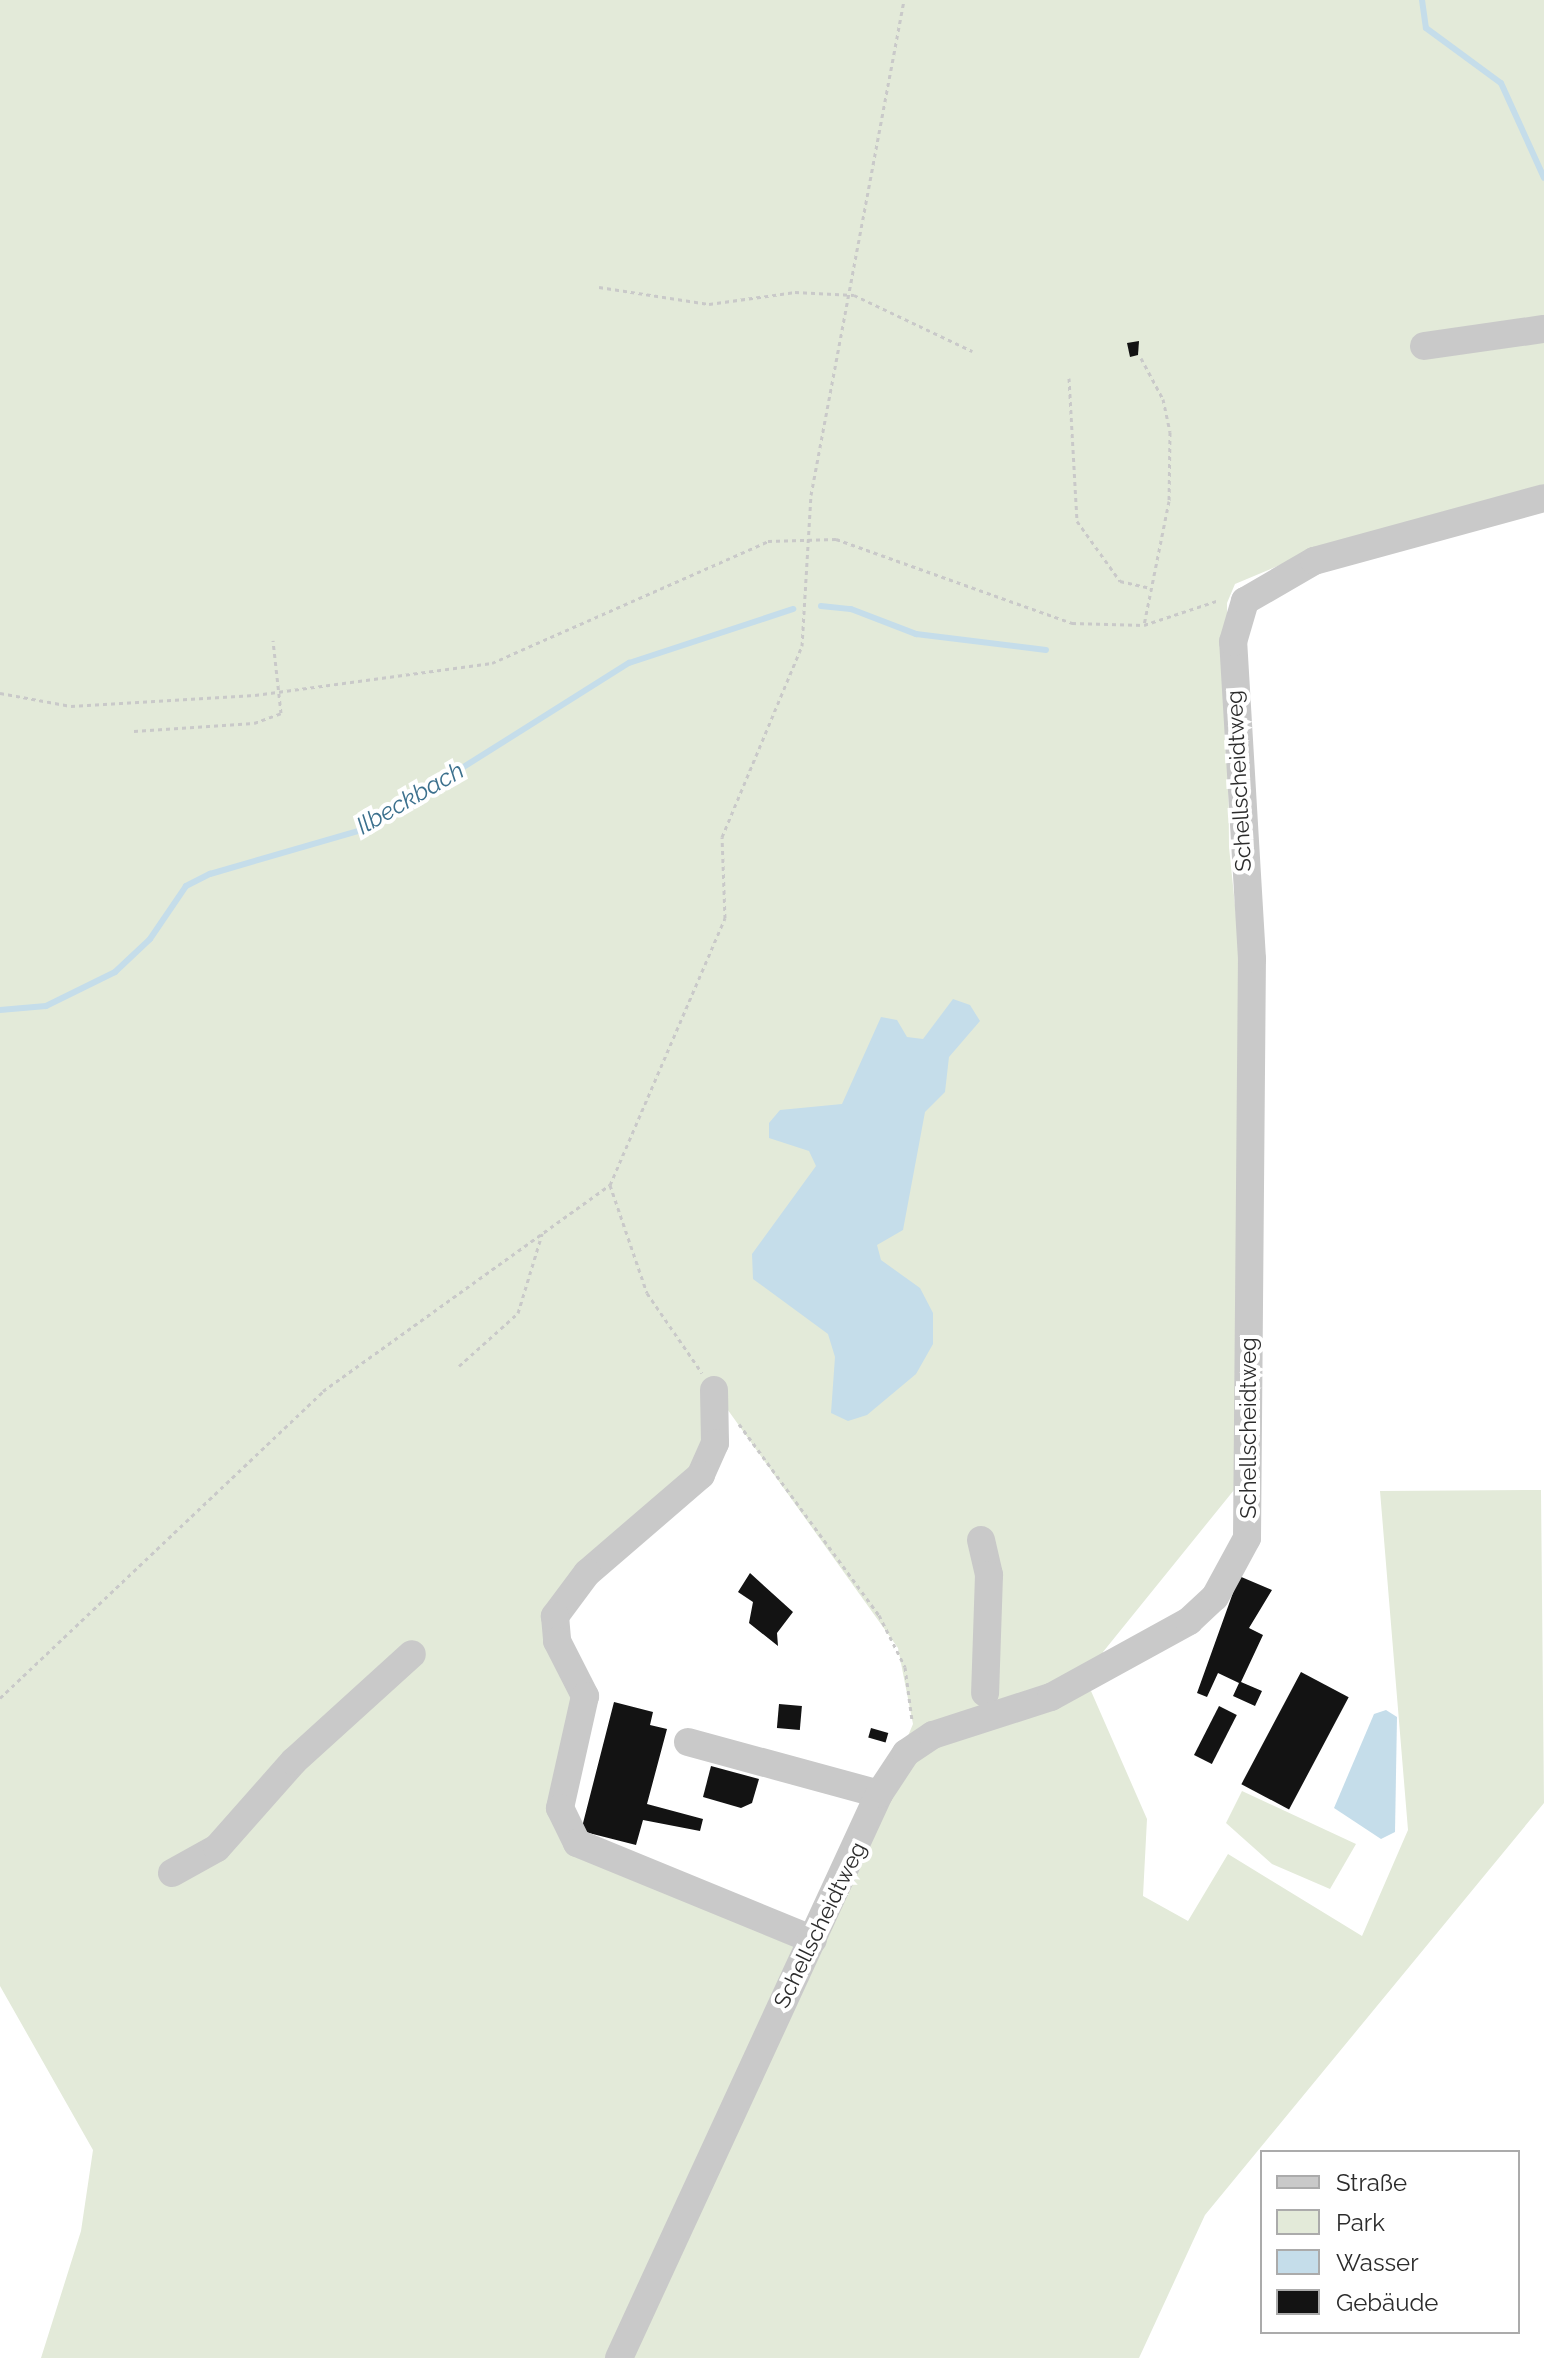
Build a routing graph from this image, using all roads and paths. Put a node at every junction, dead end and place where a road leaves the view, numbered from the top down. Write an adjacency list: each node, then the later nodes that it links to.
1 (904, 0): 3 (path)
2 (599, 287): 3 (path)
3 (843, 293): 6 (path); 10 (path)
4 (1544, 329): 5 (street)
5 (1424, 346)
6 (972, 351)
7 (1141, 358): 11 (path)
8 (1069, 378): 11 (path)
9 (1544, 498): 12 (street)
10 (807, 538): 13 (path); 15 (path); 18 (path)
11 (1147, 587): 13 (path)
12 (1245, 601): 13 (path); 27 (street, Schellscheidtweg)
13 (1144, 625)
14 (273, 640): 15 (path)
15 (279, 692): 16 (path); 17 (path)
16 (0, 693)
17 (134, 731)
18 (610, 1185): 19 (path); 21 (path)
19 (543, 1231): 20 (path); 25 (path)
20 (459, 1366)
21 (714, 1390): 27 (path); 30 (street)
22 (981, 1540): 24 (street)
23 (412, 1654): 29 (street)
24 (985, 1693)
25 (0, 1698)
26 (688, 1742): 28 (street)
27 (917, 1742): 28 (street, Schellscheidtweg)
28 (879, 1794): 30 (street, Schellscheidtweg)
29 (172, 1873)
30 (813, 1940): 31 (street, Schellscheidtweg)
31 (619, 2358)

